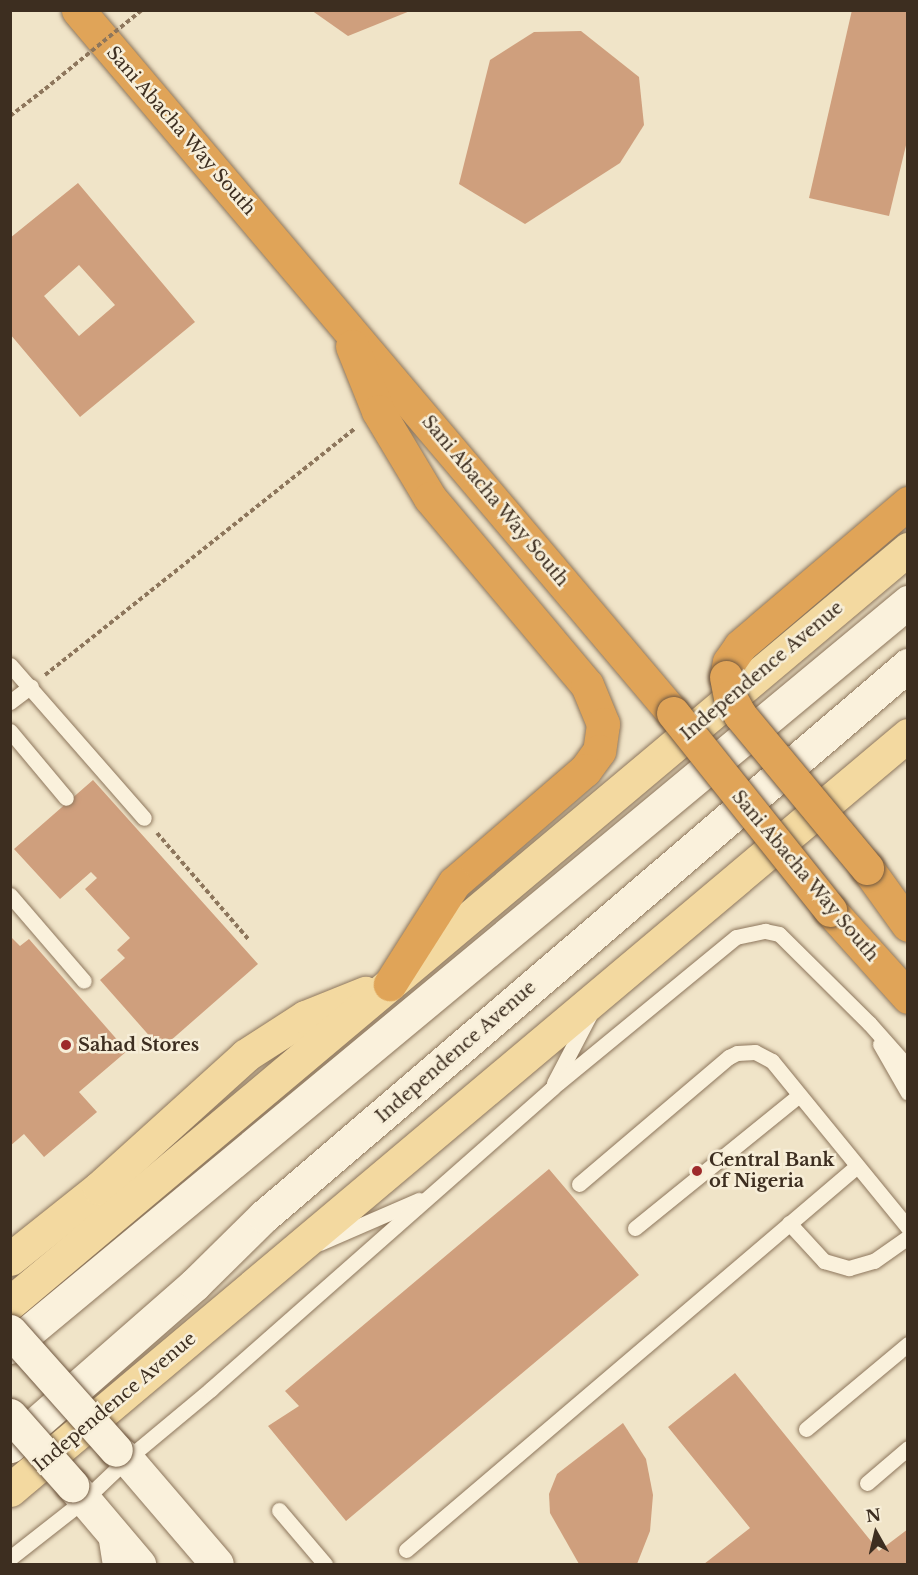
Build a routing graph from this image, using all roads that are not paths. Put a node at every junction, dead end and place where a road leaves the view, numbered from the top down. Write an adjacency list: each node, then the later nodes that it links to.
1 (78, 10): 2 (highway, Sani Abacha Way South)
2 (341, 319): 17 (highway); 19 (highway, Sani Abacha Way South, bridge)
3 (908, 503): 15 (highway, bridge)
4 (908, 549): 17 (main road, Independence Avenue)
5 (908, 602): 37 (main road)
6 (10, 665): 8 (lane)
7 (908, 665): 40 (main road, Independence Avenue)
8 (31, 686): 9 (lane); 13 (lane)
9 (10, 702)
10 (10, 731): 12 (lane)
11 (908, 735): 18 (main road, Independence Avenue)
12 (66, 798)
13 (144, 819)
14 (10, 895): 16 (lane)
15 (908, 925)
16 (84, 981)
17 (390, 984): 33 (main road); 34 (main road, Independence Avenue)
18 (600, 994): 22 (lane); 32 (main road, Independence Avenue)
19 (908, 997)
20 (869, 1023): 21 (lane); 22 (lane); 23 (lane)
21 (908, 1067)
22 (552, 1088): 27 (lane)
23 (908, 1093)
24 (799, 1095): 25 (lane); 26 (lane); 29 (lane)
25 (857, 1166): 28 (lane); 30 (lane)
26 (579, 1184)
27 (432, 1194): 32 (lane); 42 (lane)
28 (789, 1223): 31 (lane); 47 (lane)
29 (635, 1228)
30 (908, 1228)
31 (908, 1237)
32 (287, 1258): 44 (main road, Independence Avenue)
33 (10, 1259)
34 (10, 1303)
35 (10, 1331): 42 (main road, bridge)
36 (908, 1344): 39 (lane)
37 (10, 1347)
38 (10, 1415): 45 (main road, bridge)
39 (806, 1429)
40 (10, 1446)
41 (908, 1448): 43 (lane)
42 (121, 1454): 45 (lane); 51 (main road)
43 (867, 1483)
44 (10, 1490)
45 (87, 1502): 48 (lane); 49 (lane); 50 (main road)
46 (279, 1510): 52 (lane)
47 (406, 1550)
48 (10, 1558)
49 (110, 1564)
50 (139, 1564)
51 (217, 1564)
52 (325, 1564)

